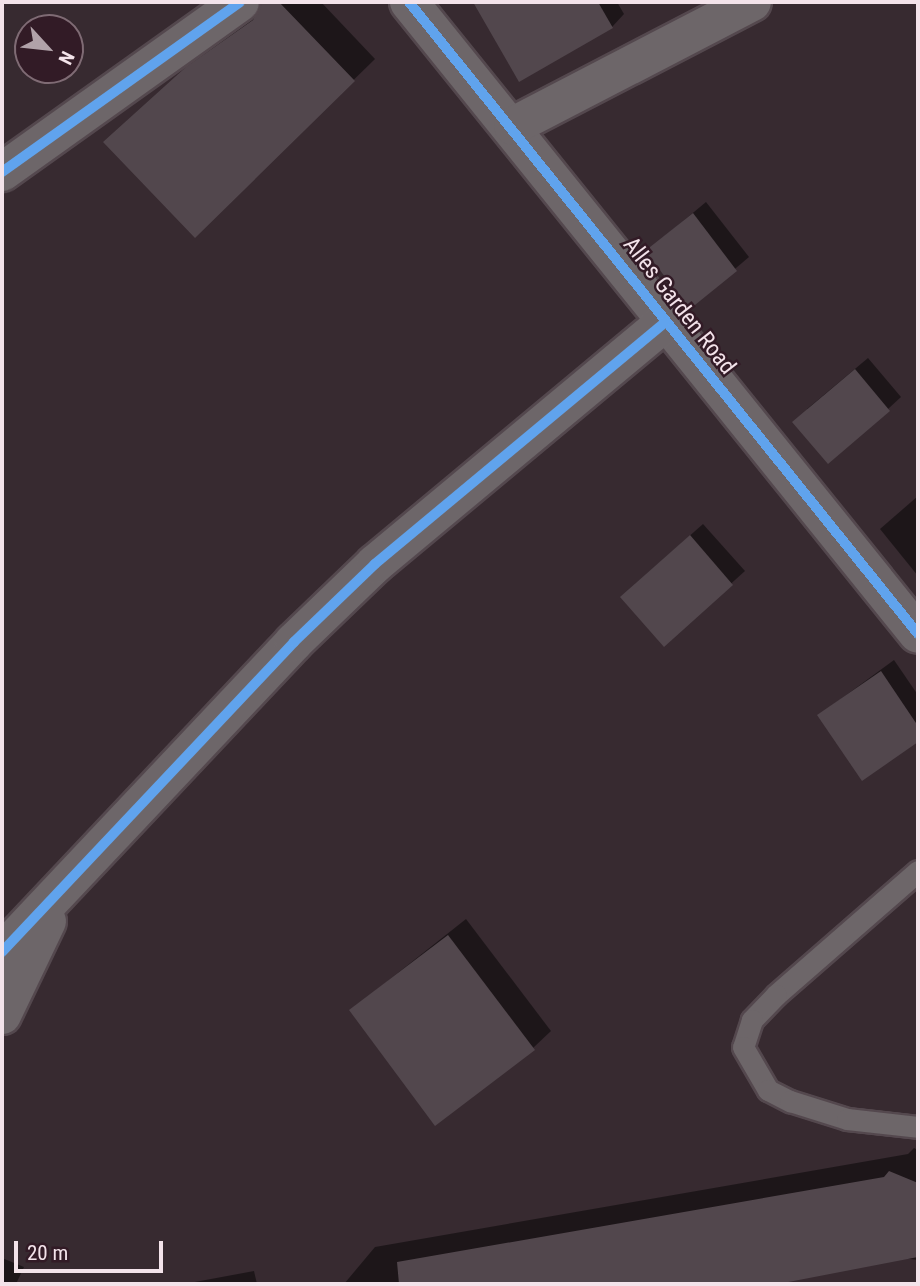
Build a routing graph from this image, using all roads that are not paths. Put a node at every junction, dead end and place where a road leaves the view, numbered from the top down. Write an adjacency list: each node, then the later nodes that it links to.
1 (240, 2): 5 (street)
2 (409, 2): 4 (street, Alles Garden Road)
3 (752, 2): 4 (street)
4 (513, 126): 6 (street, Alles Garden Road)
5 (2, 172)
6 (664, 324): 7 (street, Alles Garden Road); 9 (street)
7 (918, 634)
8 (918, 872): 12 (lane)
9 (60, 894): 10 (street); 11 (street)
10 (2, 952)
11 (2, 1015)
12 (918, 1127)

